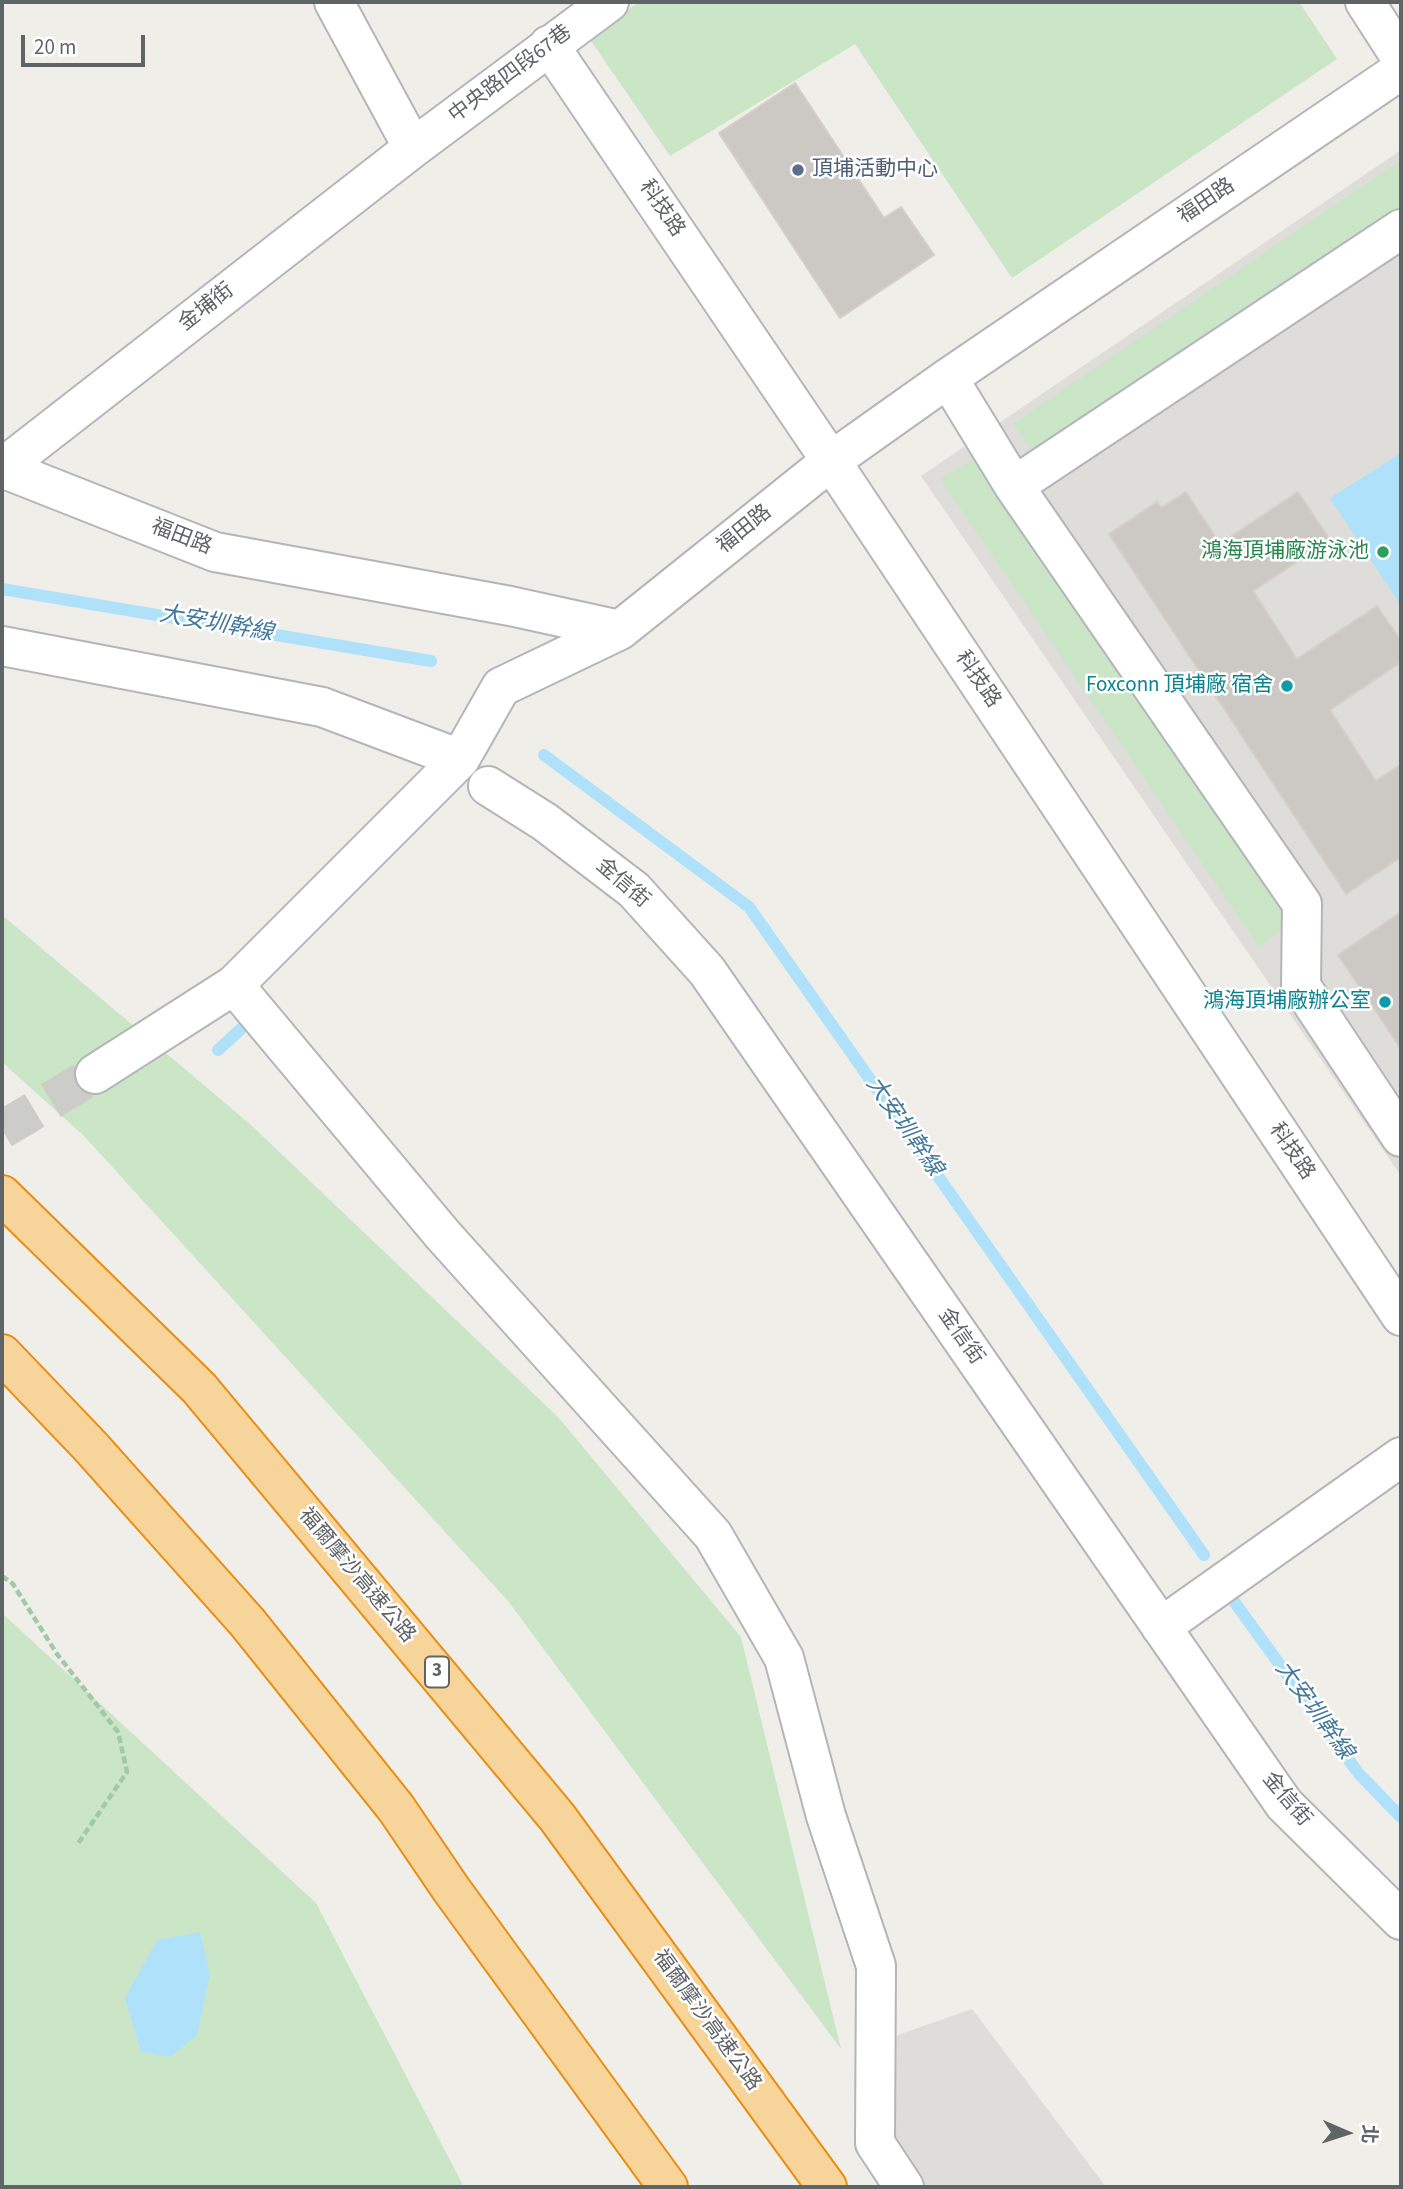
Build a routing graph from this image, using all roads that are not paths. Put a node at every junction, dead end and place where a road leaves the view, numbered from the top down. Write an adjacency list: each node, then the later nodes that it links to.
1 (334, 2): 7 (street)
2 (610, 2): 4 (street, 中央路四段67巷)
3 (1365, 2): 5 (street)
4 (549, 45): 7 (street, 中央路四段67巷); 10 (street, 科技路)
5 (1401, 58)
6 (1401, 70): 9 (street, 福田路)
7 (413, 148): 11 (street, 金埔街)
8 (1396, 242): 12 (street)
9 (948, 378): 10 (street, 福田路); 12 (street)
10 (831, 461): 13 (street, 福田路); 21 (street, 科技路)
11 (2, 468): 13 (street, 福田路)
12 (1014, 486): 19 (street)
13 (620, 630): 15 (street)
14 (2, 646): 15 (street)
15 (460, 759): 17 (street)
16 (488, 786): 25 (street, 金信街)
17 (234, 985): 18 (street); 29 (street)
18 (95, 1074)
19 (1401, 1137)
20 (2, 1195): 28 (highway, 福爾摩沙高速公路 / 3)
21 (1389, 1273): 22 (street, 科技路)
22 (1401, 1316)
23 (2, 1354): 27 (highway)
24 (1401, 1457): 25 (street)
25 (1161, 1628): 26 (street, 金信街)
26 (1401, 1920)
27 (668, 2187)
28 (827, 2187)
29 (904, 2187)

